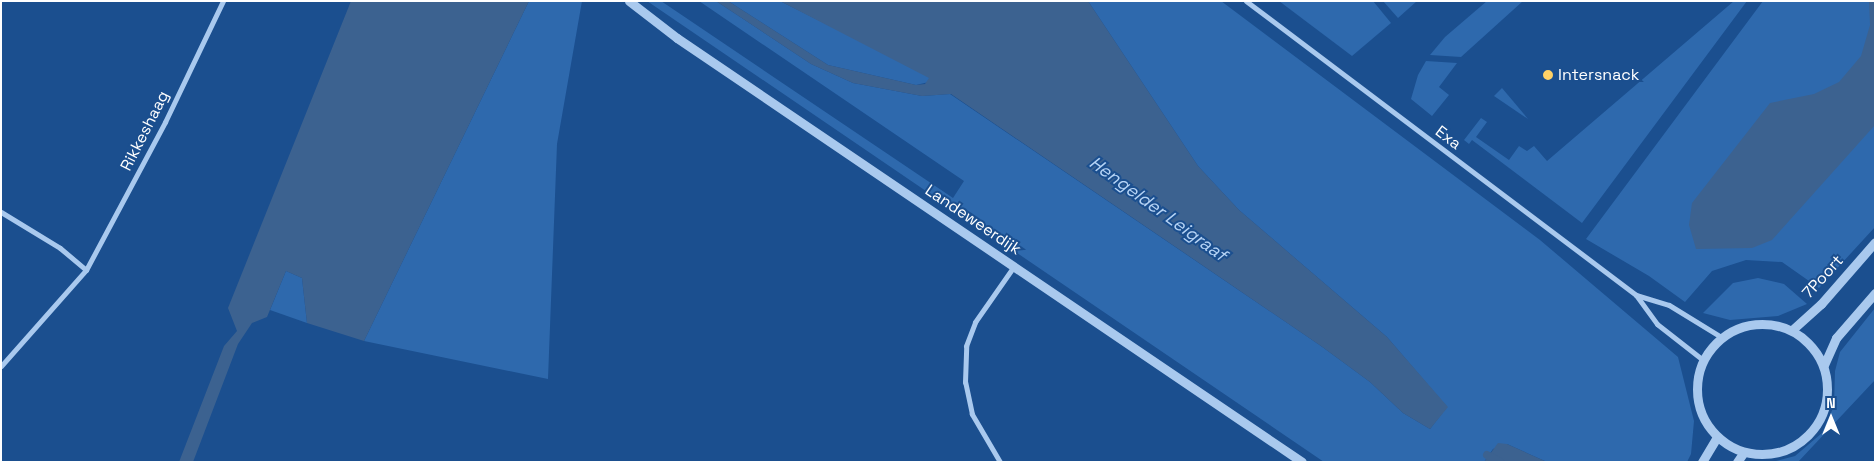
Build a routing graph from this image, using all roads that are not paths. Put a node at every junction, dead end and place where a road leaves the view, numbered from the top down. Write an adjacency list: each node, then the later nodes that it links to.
1 (223, 1): 7 (street, Rikkeshaag)
2 (629, 1): 6 (street, Landeweerdijk)
3 (1246, 1): 9 (street, Exa)
4 (1, 212): 7 (street)
5 (1875, 242): 10 (street, 7Poort)
6 (1014, 266): 17 (street); 18 (street, Landeweerdijk)
7 (86, 270): 14 (street, Rikkeshaag)
8 (1875, 293): 13 (street)
9 (1636, 295): 11 (street); 12 (street)
10 (1792, 330): 11 (street); 13 (street)
11 (1721, 337): 12 (street)
12 (1703, 360): 15 (street)
13 (1824, 365): 16 (street)
14 (1, 366)
15 (1717, 437): 16 (street); 19 (street)
16 (1744, 452): 20 (street)
17 (1000, 462)
18 (1302, 462)
19 (1702, 462)
20 (1737, 462)

